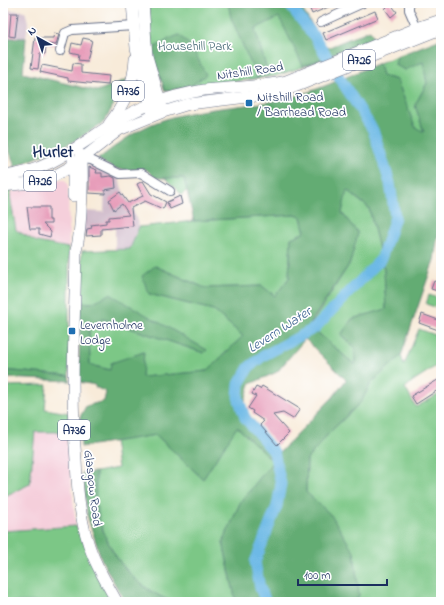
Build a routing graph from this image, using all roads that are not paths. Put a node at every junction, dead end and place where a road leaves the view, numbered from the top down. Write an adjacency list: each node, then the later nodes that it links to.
1 (132, 3): 8 (main road, A736)
2 (143, 3): 13 (main road, A736)
3 (363, 3): 5 (street)
4 (409, 3): 10 (street)
5 (352, 6): 7 (street)
6 (441, 20): 10 (main road, Nitshill Road / A726)
7 (321, 22)
8 (134, 26): 11 (main road, A736); 12 (street)
9 (441, 29): 10 (main road, Nitshill Road / A726)
10 (418, 32): 14 (main road, Nitshill Road / A726)
11 (136, 48): 13 (main road, A736); 15 (main road, A736)
12 (60, 51)
13 (143, 59): 14 (main road, A736)
14 (156, 108): 15 (main road, A726); 16 (main road, A726)
15 (105, 129): 16 (main road, A726)
16 (76, 156): 17 (main road, A726); 18 (main road, A726); 19 (street); 20 (main road, Glasgow Road / A736)
17 (3, 176)
18 (3, 186)
19 (170, 191)
20 (117, 602)

